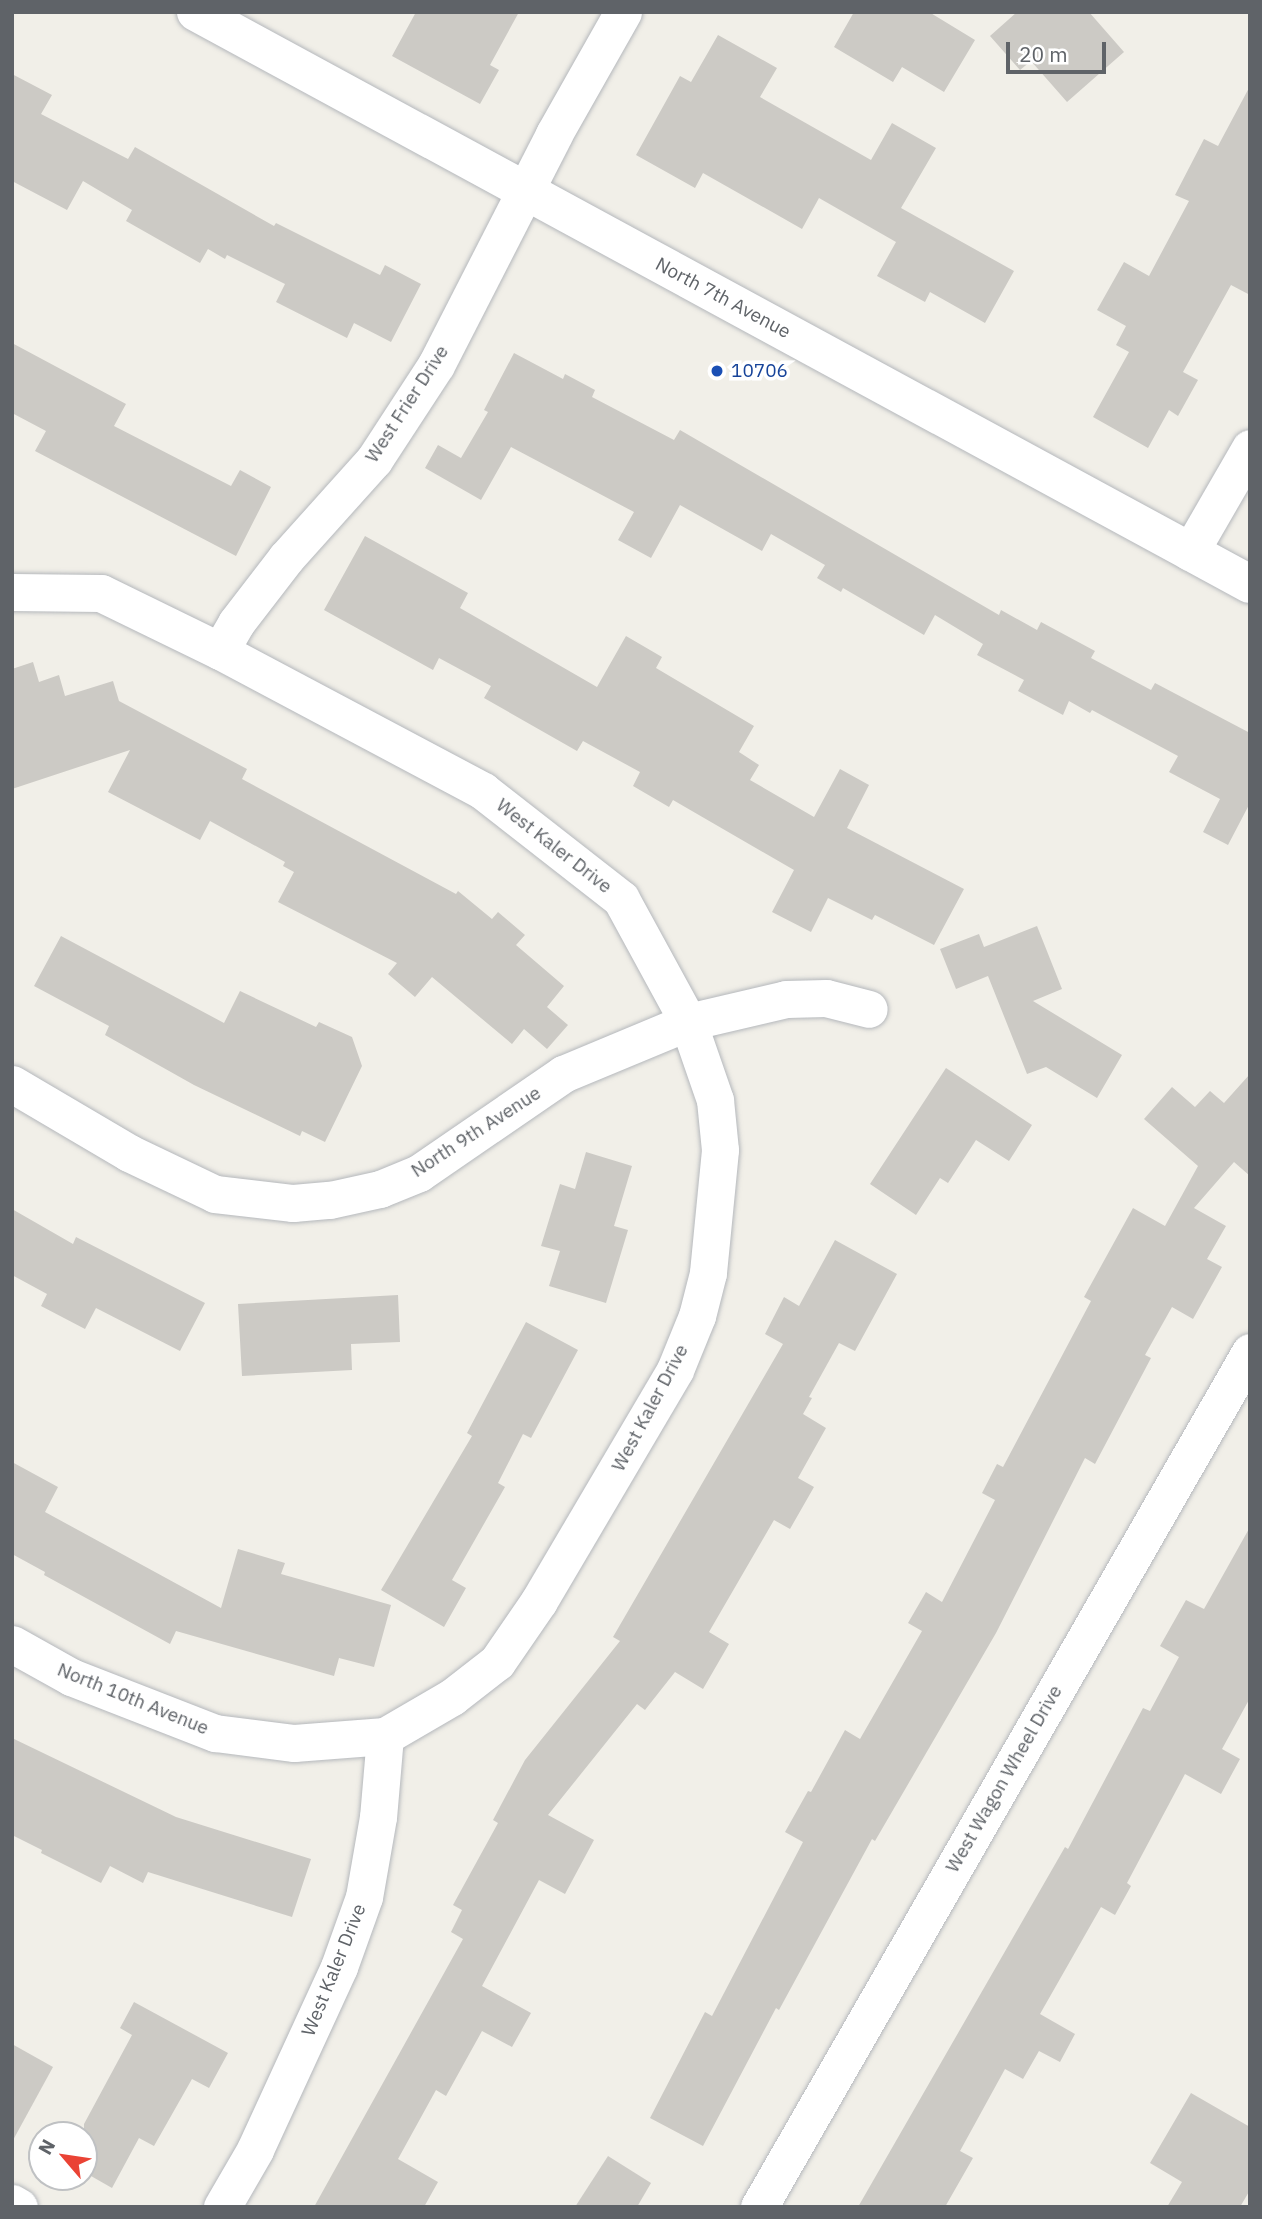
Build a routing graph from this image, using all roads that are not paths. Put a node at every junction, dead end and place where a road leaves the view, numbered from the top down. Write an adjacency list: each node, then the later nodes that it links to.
1 (196, 12): 3 (main road, North 7th Avenue)
2 (623, 12): 3 (street, West Frier Drive)
3 (524, 190): 5 (main road, North 7th Avenue); 8 (street, West Frier Drive)
4 (1250, 448): 5 (street)
5 (1190, 552): 6 (main road, North 7th Avenue)
6 (1250, 584)
7 (12, 592): 8 (street)
8 (220, 650): 10 (street, West Kaler Drive)
9 (869, 1009): 10 (street, North 9th Avenue)
10 (688, 1022): 11 (street, North 9th Avenue); 14 (street, West Kaler Drive)
11 (12, 1084)
12 (1250, 1352): 18 (street, West Wagon Wheel Drive)
13 (12, 1644): 14 (street, North 10th Avenue)
14 (385, 1736): 17 (street, West Kaler Drive)
15 (12, 2203): 16 (street)
16 (19, 2207)
17 (222, 2207)
18 (759, 2207)

